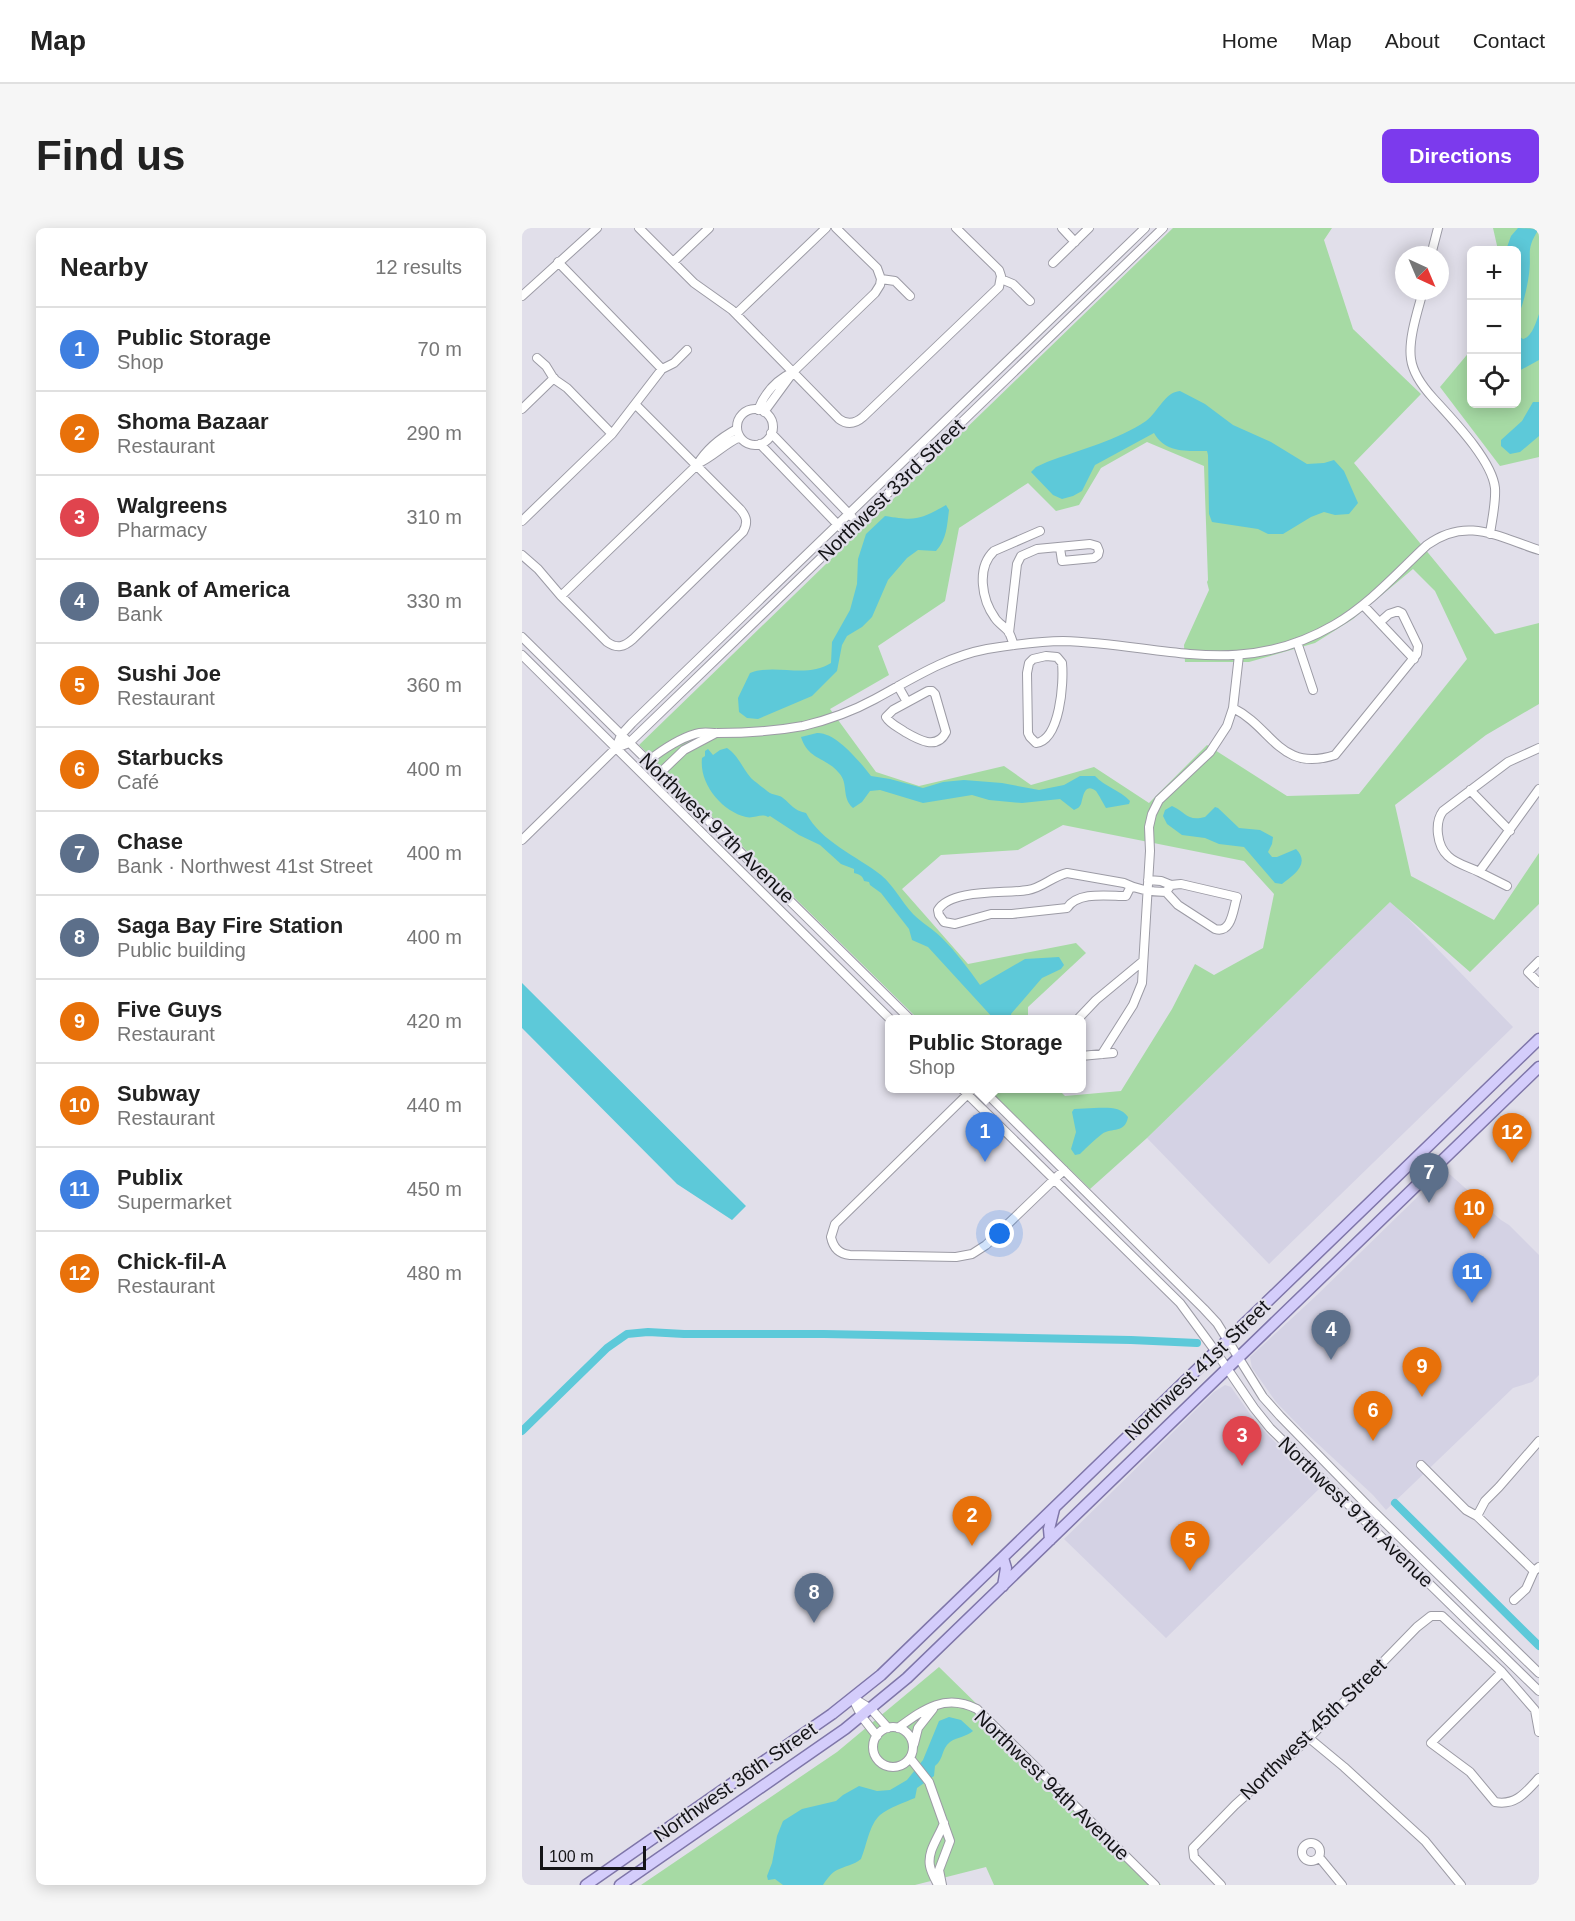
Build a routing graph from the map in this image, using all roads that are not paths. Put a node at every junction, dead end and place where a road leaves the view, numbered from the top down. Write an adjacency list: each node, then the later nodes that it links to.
1 (597, 228): 14 (street)
2 (639, 228): 15 (street)
3 (709, 228): 15 (street)
4 (826, 228): 23 (street)
5 (836, 228): 17 (street)
6 (956, 228): 18 (street)
7 (1062, 228): 12 (street)
8 (1089, 228): 12 (street)
9 (1145, 228): 37 (street, Northwest 33rd Street)
10 (1163, 228): 39 (street, Northwest 33rd Street)
11 (1437, 228): 13 (street)
12 (1075, 242): 16 (street)
13 (1433, 246)
14 (558, 262): 19 (street); 26 (street)
15 (674, 262): 23 (street)
16 (1053, 263)
17 (882, 279): 20 (street); 27 (street)
18 (1001, 279): 22 (street); 27 (street)
19 (522, 296)
20 (910, 296)
21 (1421, 300): 43 (street)
22 (1030, 301)
23 (736, 314): 27 (street)
24 (687, 350): 26 (street)
25 (537, 357): 28 (street)
26 (662, 369): 29 (street)
27 (794, 371): 31 (street)
28 (554, 378): 30 (street); 34 (street)
29 (635, 404): 34 (street); 36 (street)
30 (522, 409)
31 (761, 411): 32 (street); 33 (street)
32 (738, 433): 35 (street); 36 (street)
33 (771, 433): 35 (street); 37 (street)
34 (612, 434): 38 (street)
35 (760, 444): 40 (street)
36 (697, 465): 49 (street); 49 (street)
37 (849, 514): 39 (street); 40 (street, Northwest 33rd Street)
38 (522, 521)
39 (858, 523): 42 (street, Northwest 33rd Street)
40 (838, 525): 42 (street); 66 (street, Northwest 33rd Street)
41 (1040, 531): 44 (street)
42 (846, 534): 67 (street, Northwest 33rd Street)
43 (1490, 534): 47 (street); 50 (street)
44 (1031, 535): 46 (street); 52 (street)
45 (1060, 548): 46 (street)
46 (1037, 549): 52 (street)
47 (1539, 550)
48 (522, 555): 49 (street)
49 (561, 596)
50 (1363, 605): 51 (street); 55 (street)
51 (1380, 622): 60 (street); 60 (street)
52 (1009, 633): 56 (street)
53 (522, 638): 66 (street, Northwest 97th Avenue)
54 (1046, 641): 56 (street); 58 (street); 59 (street)
55 (1297, 642): 58 (street); 62 (street)
56 (1014, 645): 61 (street)
57 (522, 655): 68 (street, Northwest 97th Avenue)
58 (1239, 655): 64 (street)
59 (1046, 656): 59 (street)
60 (1414, 659): 64 (street)
61 (898, 686): 63 (street); 65 (street)
62 (1313, 690)
63 (907, 702): 63 (street)
64 (1233, 708): 79 (street)
65 (716, 733): 70 (street); 71 (street)
66 (621, 735): 67 (street, Northwest 97th Avenue); 68 (street, Northwest 33rd Street)
67 (629, 743): 68 (street, Northwest 33rd Street); 70 (street, Northwest 97th Avenue)
68 (616, 748): 75 (street, Northwest 33rd Street); 78 (street, Northwest 97th Avenue)
69 (1539, 748): 73 (street)
70 (648, 761): 71 (street, Northwest 97th Avenue)
71 (660, 773): 76 (street, Northwest 97th Avenue)
72 (1539, 789): 74 (street)
73 (1470, 790): 74 (street); 77 (street)
74 (1510, 831): 77 (street)
75 (522, 840)
76 (759, 870): 78 (street); 87 (street, Northwest 97th Avenue)
77 (1479, 872): 81 (street)
78 (750, 880): 88 (street, Northwest 97th Avenue)
79 (1148, 880): 82 (street); 83 (street)
80 (1131, 886): 80 (street); 83 (street)
81 (1508, 886)
82 (1169, 888): 82 (street); 83 (street)
83 (1148, 892): 84 (street)
84 (1143, 961): 91 (street); 94 (street)
85 (1539, 961): 86 (street)
86 (1539, 983)
87 (900, 1009): 89 (street); 90 (street, Northwest 97th Avenue)
88 (887, 1015)
89 (895, 1015)
90 (906, 1015)
91 (1082, 1015)
92 (1539, 1039): 102 (main road, Northwest 41st Street)
93 (1113, 1053): 94 (street)
94 (1102, 1054): 95 (street)
95 (1086, 1056)
96 (1539, 1067): 104 (main road, Northwest 41st Street)
97 (966, 1093): 101 (street)
98 (970, 1093): 101 (street, Northwest 97th Avenue)
99 (985, 1093): 100 (street, Northwest 97th Avenue)
100 (1064, 1170): 101 (street); 102 (street, Northwest 97th Avenue)
101 (1054, 1179): 103 (street, Northwest 97th Avenue)
102 (1227, 1341): 103 (main road, Northwest 41st Street); 104 (street, Northwest 97th Avenue)
103 (1216, 1352): 105 (street, Northwest 97th Avenue); 108 (main road, Northwest 41st Street)
104 (1238, 1358): 105 (main road, Northwest 41st Street); 121 (street, Northwest 97th Avenue)
105 (1227, 1368): 109 (main road, Northwest 41st Street); 122 (street, Northwest 97th Avenue)
106 (1539, 1441): 111 (street)
107 (1421, 1465): 111 (street)
108 (1072, 1491): 109 (main road); 110 (main road, Northwest 41st Street)
109 (1085, 1505): 113 (main road, Northwest 41st Street)
110 (1054, 1508): 112 (main road, Northwest 41st Street); 113 (main road)
111 (1478, 1516): 115 (street)
112 (1024, 1538): 113 (main road); 114 (main road, Northwest 41st Street)
113 (1050, 1540): 116 (main road, Northwest 41st Street)
114 (1003, 1558): 116 (main road); 118 (main road, Northwest 41st Street)
115 (1536, 1569): 117 (street)
116 (1003, 1586): 119 (main road, Northwest 41st Street)
117 (1514, 1600)
118 (926, 1632): 119 (main road); 123 (main road, Northwest 41st Street)
119 (940, 1647): 125 (main road, Northwest 41st Street)
120 (1502, 1672): 129 (street); 131 (street, Northwest 45th Street); 134 (street)
121 (1539, 1673)
122 (1539, 1691)
123 (853, 1698): 125 (street); 126 (street); 135 (main road, Northwest 36th Street)
124 (941, 1703): 128 (street); 132 (street); 143 (street, Northwest 94th Avenue)
125 (872, 1709): 126 (main road, Northwest 36th Street); 127 (street)
126 (862, 1717): 130 (street); 137 (main road, Northwest 36th Street)
127 (888, 1728): 128 (street); 130 (street)
128 (898, 1728): 132 (street)
129 (1539, 1732)
130 (877, 1736): 133 (street)
131 (1309, 1738): 144 (street, Northwest 45th Street); 146 (street)
132 (913, 1745): 133 (street)
133 (912, 1762): 136 (street)
134 (1539, 1778)
135 (687, 1815): 137 (main road); 139 (main road, Northwest 36th Street)
136 (944, 1823): 142 (street); 142 (street)
137 (697, 1832): 141 (main road, Northwest 36th Street)
138 (1319, 1857): 145 (street)
139 (610, 1868): 140 (main road, Northwest 36th Street); 141 (main road)
140 (586, 1885)
141 (620, 1885)
142 (940, 1885)
143 (1155, 1885)
144 (1221, 1885)
145 (1342, 1885)
146 (1461, 1885)

